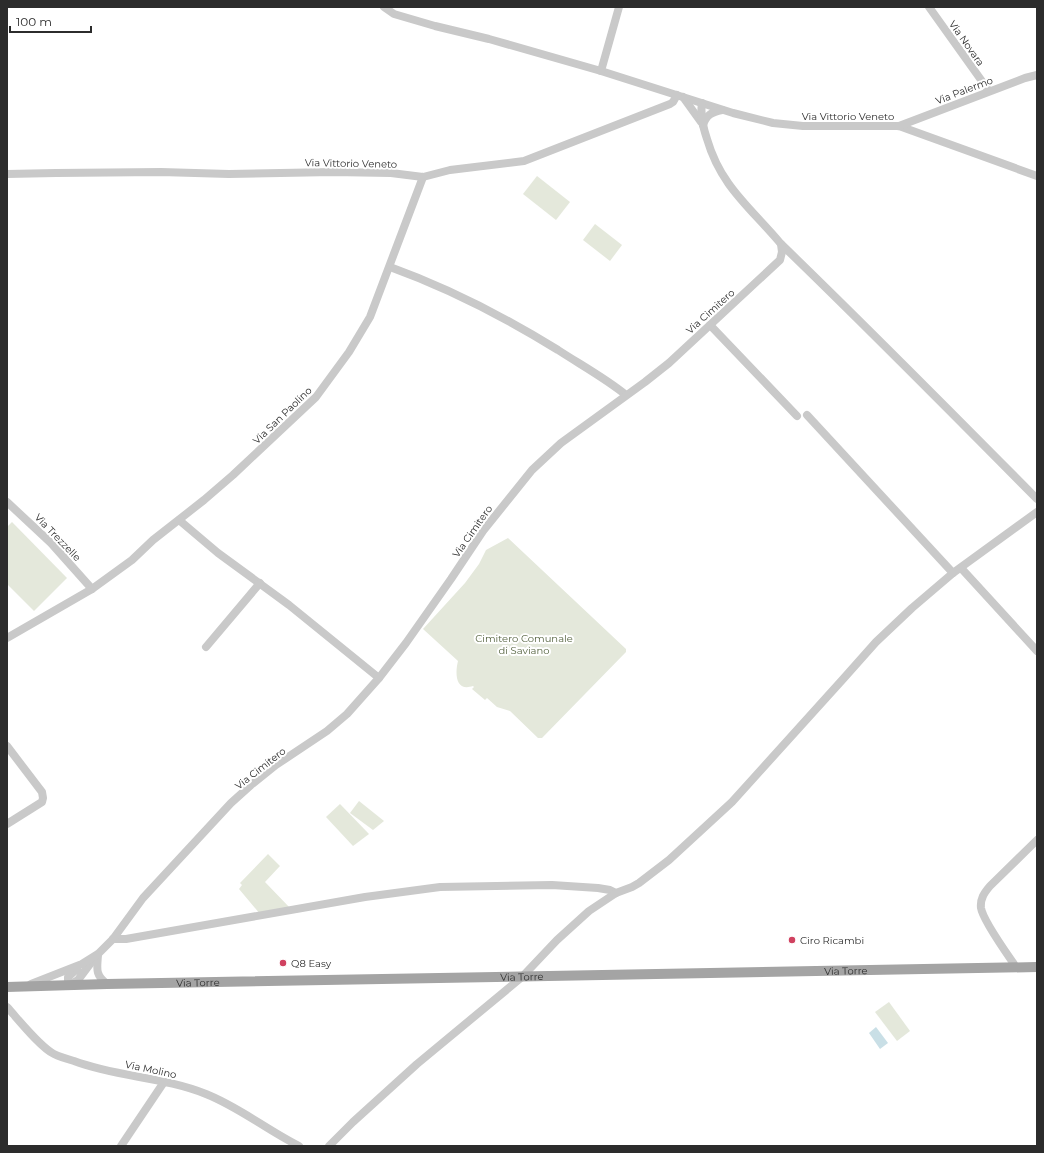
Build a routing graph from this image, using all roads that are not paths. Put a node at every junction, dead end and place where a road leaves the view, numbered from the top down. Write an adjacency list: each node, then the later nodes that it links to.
1 (384, 7): 4 (street, Via Vittorio Veneto)
2 (619, 7): 4 (street)
3 (929, 7): 6 (street, Via Novara)
4 (602, 71): 7 (street, Via Vittorio Veneto)
5 (1037, 75): 6 (street, Via Palermo)
6 (989, 91): 11 (street, Via Palermo)
7 (680, 96): 8 (street, Via Vittorio Veneto); 10 (street); 14 (street, Via Vittorio Veneto)
8 (702, 103): 9 (street, Via Vittorio Veneto); 10 (street)
9 (725, 110): 10 (street); 11 (street, Via Vittorio Veneto)
10 (703, 126): 15 (street)
11 (899, 126): 13 (street, Via Vittorio Veneto)
12 (7, 174): 14 (street, Via Vittorio Veneto)
13 (1037, 176)
14 (422, 177): 16 (street, Via San Paolino)
15 (781, 244): 17 (street, Via Cimitero); 21 (street)
16 (390, 267): 18 (street); 24 (street, Via San Paolino)
17 (710, 325): 18 (street, Via Cimitero); 20 (street)
18 (626, 395): 32 (street, Via Cimitero)
19 (807, 415): 26 (street)
20 (797, 416)
21 (1037, 498)
22 (7, 502): 28 (street, Via Trezzelle)
23 (1037, 512): 25 (street)
24 (179, 520): 27 (street); 28 (street, Via San Paolino)
25 (961, 568): 26 (street); 31 (street)
26 (953, 573): 38 (street)
27 (260, 583): 30 (street); 32 (street)
28 (92, 589): 29 (street, Via San Paolino)
29 (7, 638)
30 (206, 647)
31 (1037, 651)
32 (380, 678): 39 (street, Via Cimitero)
33 (7, 746): 35 (street)
34 (7, 753): 35 (street)
35 (42, 796): 36 (street)
36 (7, 824)
37 (1037, 840): 42 (street)
38 (616, 893): 39 (street); 44 (street)
39 (113, 939): 40 (street, Via Cimitero)
40 (98, 954): 41 (street, Via Cimitero); 45 (street); 46 (street, Via Cimitero)
41 (82, 964): 46 (street, Via Cimitero); 47 (street, Via Cimitero)
42 (1016, 967): 43 (main road, Via Torre); 44 (main road, Via Torre)
43 (1037, 967)
44 (522, 977): 45 (main road, Via Torre); 53 (street)
45 (107, 984): 46 (main road, Via Torre)
46 (70, 985): 47 (main road, Via Torre)
47 (24, 986): 48 (main road, Via Torre)
48 (7, 987)
49 (7, 1007): 50 (street, Via Molino)
50 (164, 1082): 51 (street); 52 (street, Via Molino)
51 (121, 1146)
52 (299, 1146)
53 (329, 1146)

